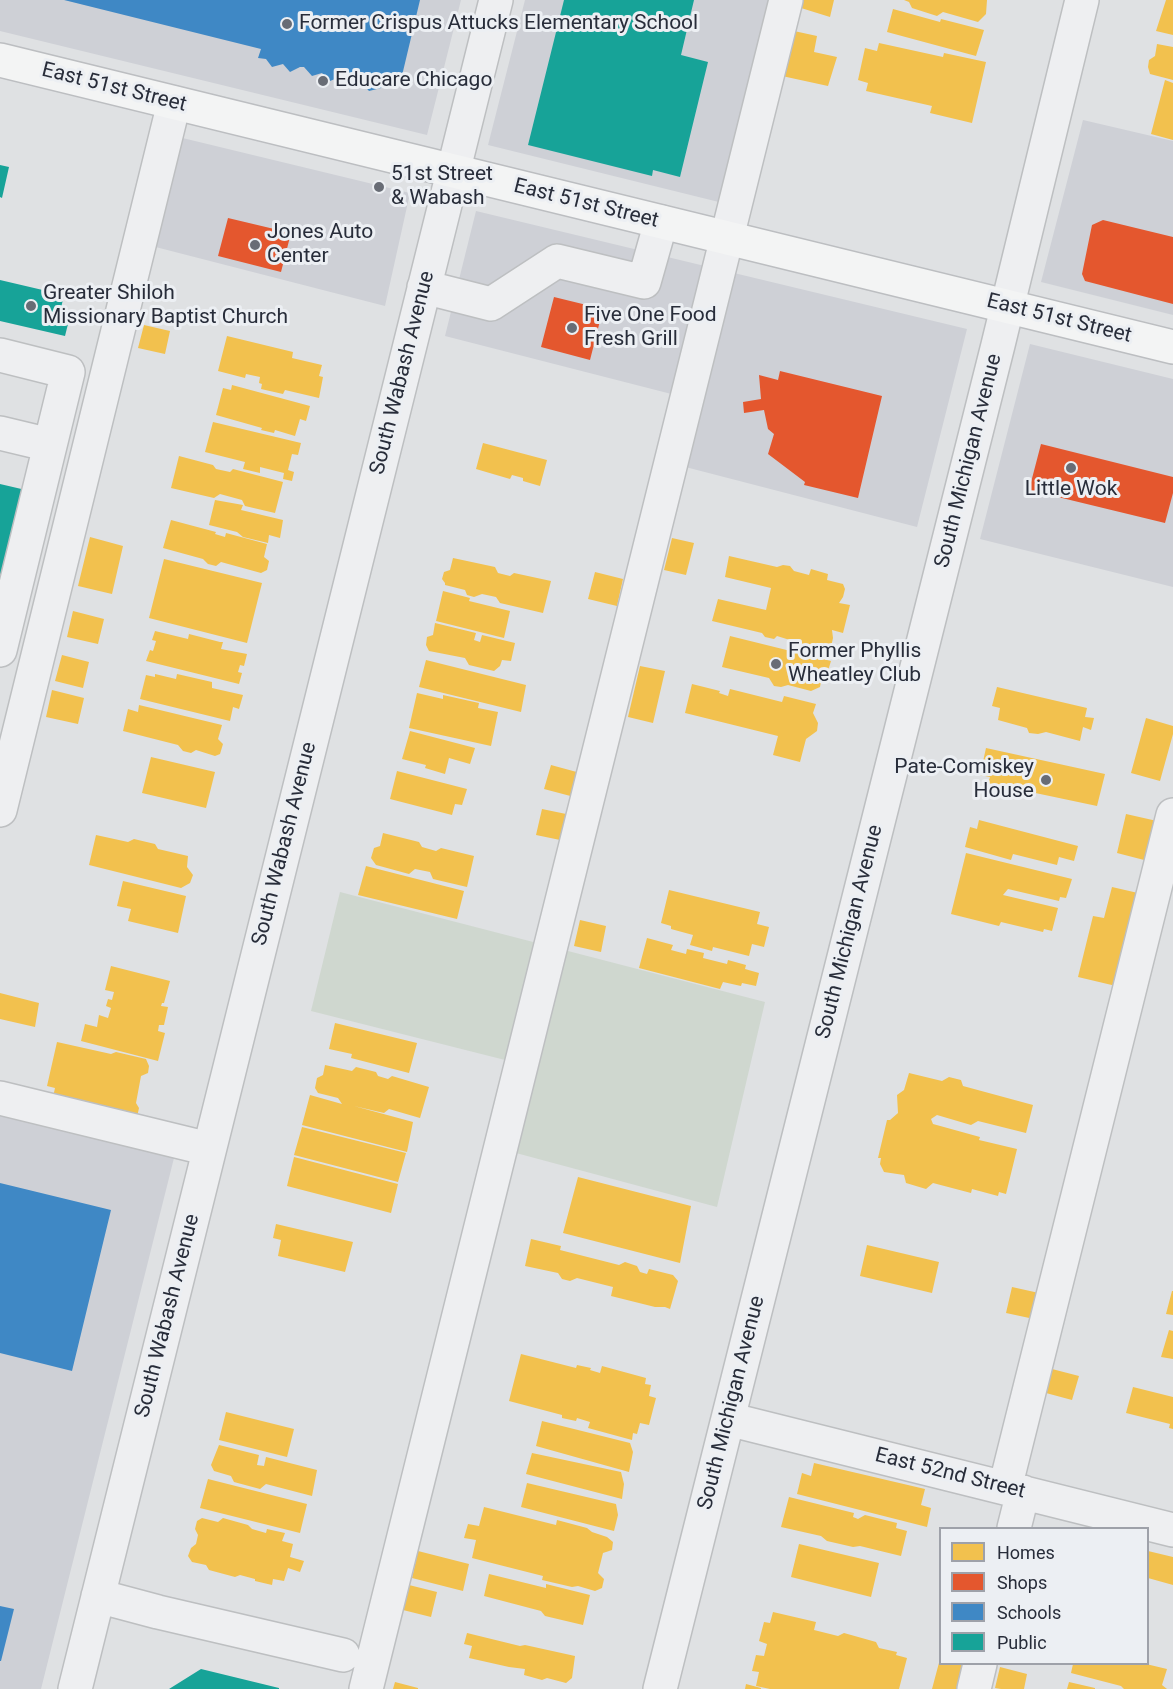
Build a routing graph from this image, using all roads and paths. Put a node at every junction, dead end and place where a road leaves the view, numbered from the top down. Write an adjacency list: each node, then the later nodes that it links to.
1 (496, 0): 6 (street, South Wabash Avenue)
2 (786, 0): 8 (street)
3 (1082, 0): 10 (street, South Michigan Avenue)
4 (0, 60): 5 (main road, East 51st Street)
5 (174, 103): 6 (main road, East 51st Street); 16 (street)
6 (453, 171): 7 (main road, East 51st Street); 9 (street, South Wabash Avenue)
7 (661, 222): 8 (main road, East 51st Street); 9 (street)
8 (726, 238): 10 (main road, East 51st Street); 28 (street)
9 (424, 287): 19 (street, South Wabash Avenue)
10 (1007, 307): 11 (main road, East 51st Street); 20 (street, South Michigan Avenue)
11 (1173, 347)
12 (0, 355): 14 (street)
13 (0, 433): 14 (street)
14 (50, 445): 15 (street)
15 (0, 650)
16 (0, 810)
17 (1173, 815): 21 (street)
18 (0, 1098): 19 (street)
19 (209, 1149): 24 (street, South Wabash Avenue)
20 (728, 1419): 21 (street, East 52nd Street); 29 (street, South Michigan Avenue)
21 (1014, 1490): 22 (street); 23 (street, East 52nd Street)
22 (1014, 1527)
23 (1173, 1530)
24 (98, 1596): 25 (street); 27 (street, South Wabash Avenue)
25 (343, 1655)
26 (980, 1665): 30 (street)
27 (75, 1689)
28 (366, 1689)
29 (660, 1689)
30 (974, 1689)

